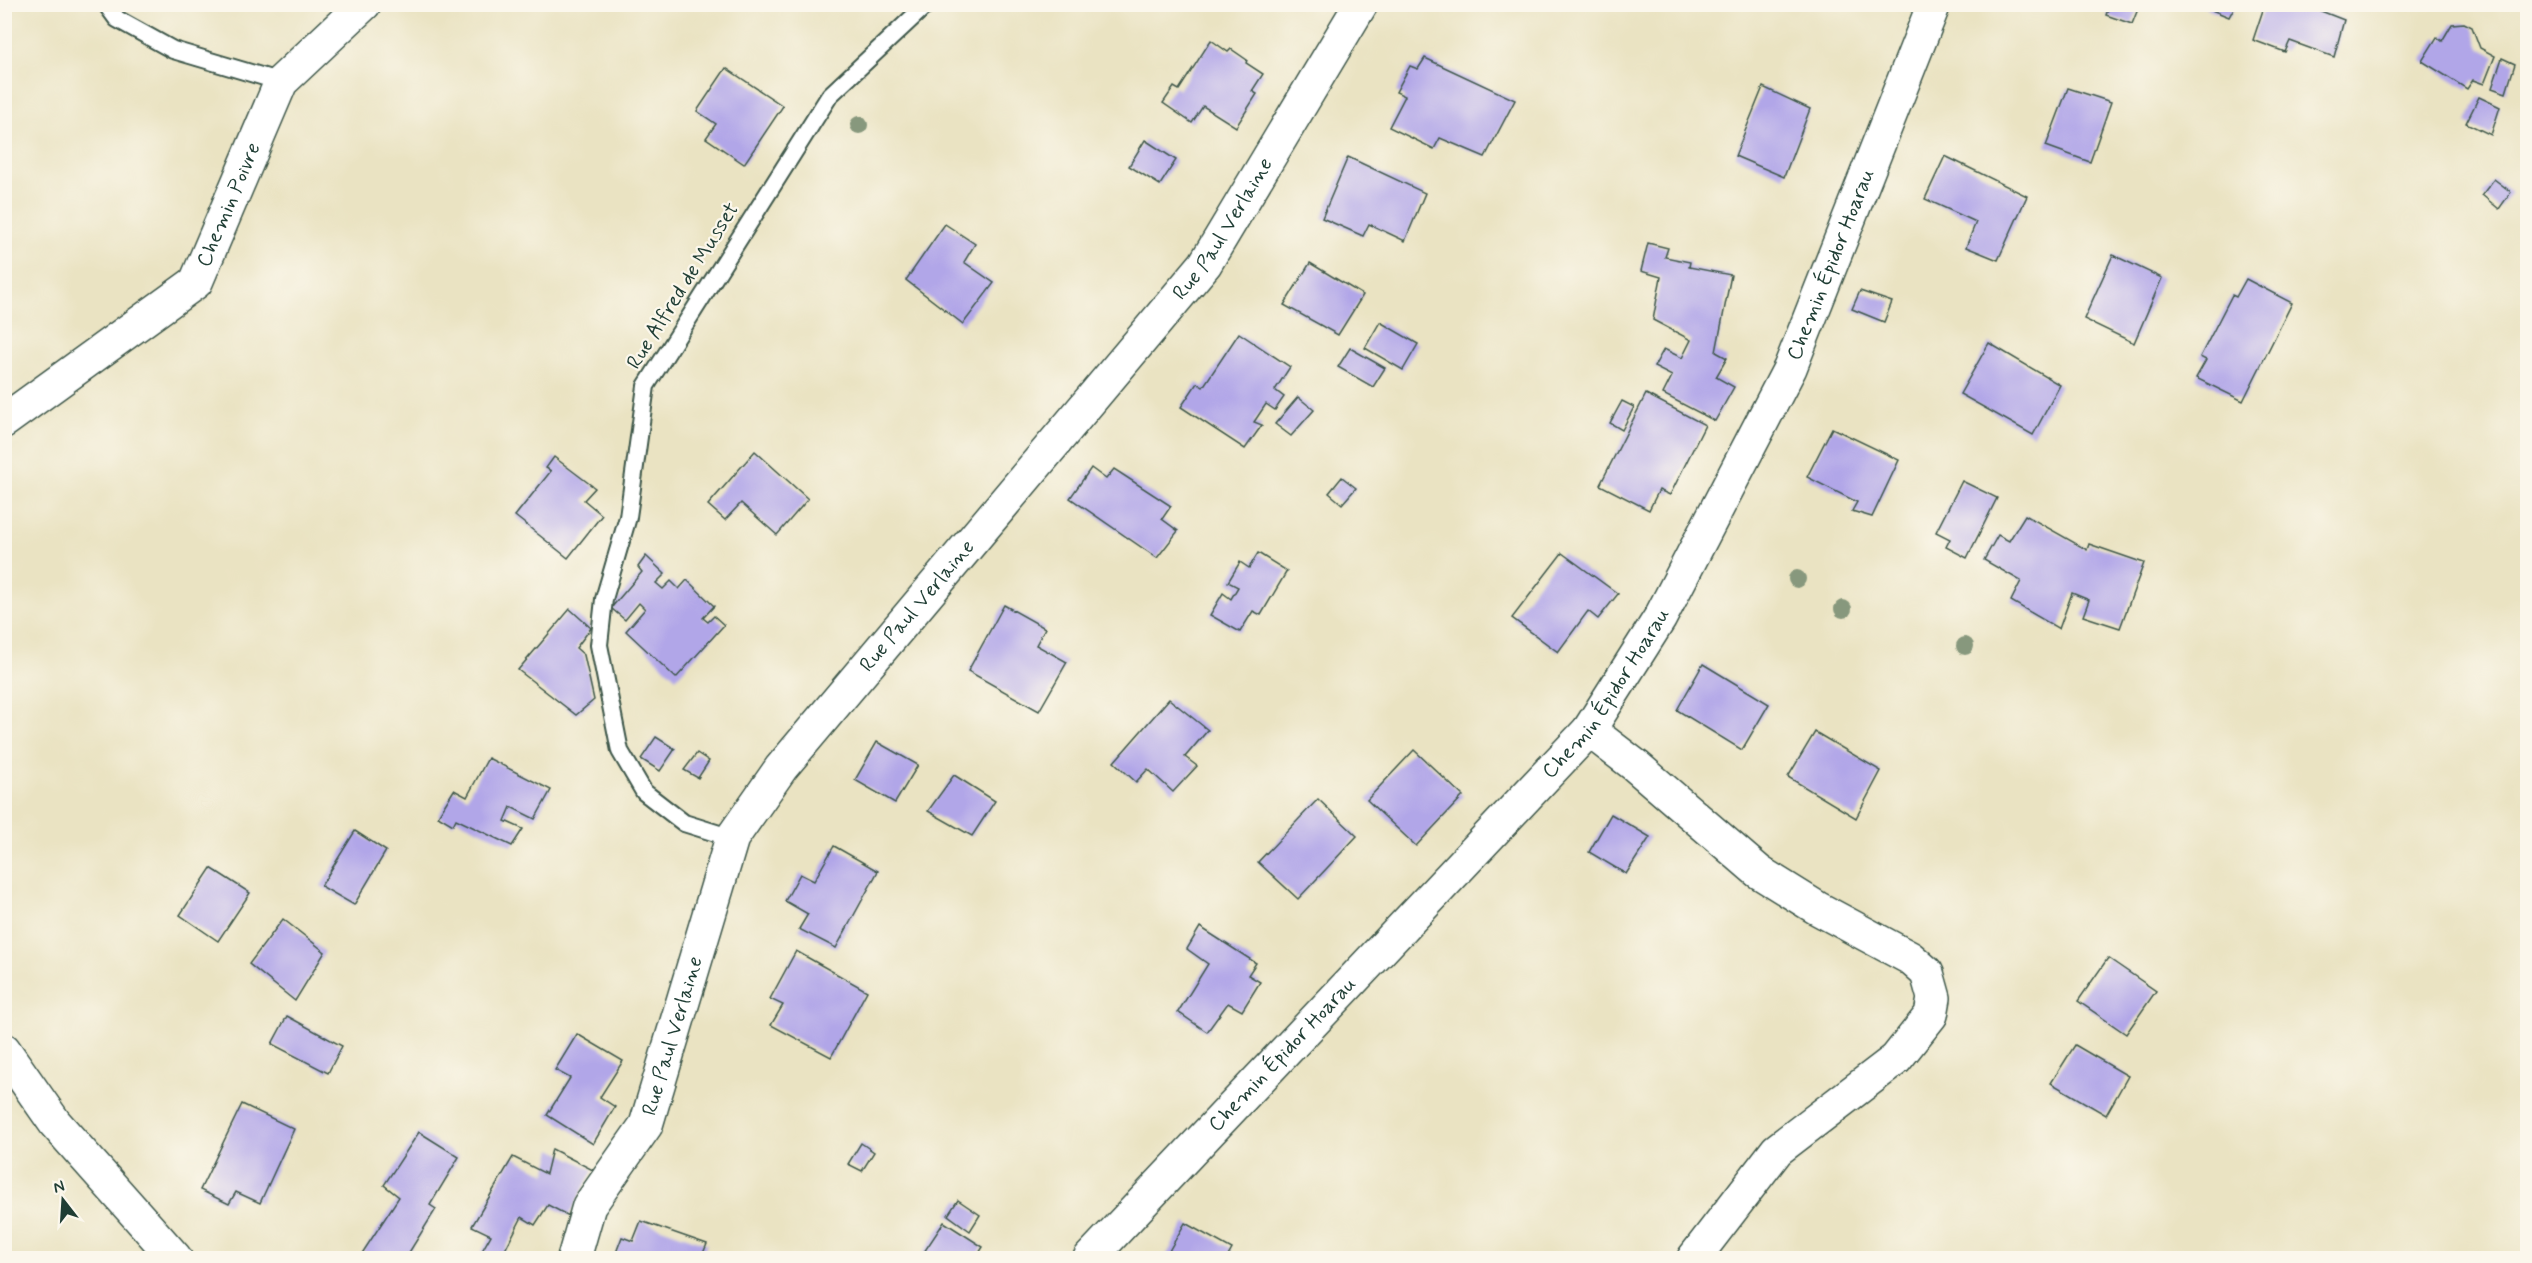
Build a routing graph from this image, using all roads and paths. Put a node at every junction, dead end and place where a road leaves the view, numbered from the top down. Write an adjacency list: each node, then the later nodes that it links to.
1 (106, 4): 6 (lane)
2 (364, 4): 6 (street, Chemin Poivre)
3 (927, 4): 9 (lane, Rue Alfred de Musset)
4 (1361, 4): 9 (street, Rue Paul Verlaine)
5 (1934, 4): 8 (street, Chemin Épidor Hoarau)
6 (281, 82): 7 (street, Chemin Poivre)
7 (4, 421)
8 (1589, 730): 13 (street, Chemin Épidor Hoarau); 14 (street)
9 (732, 838): 12 (street, Rue Paul Verlaine)
10 (4, 1050): 11 (street)
11 (175, 1258)
12 (574, 1258)
13 (1090, 1258)
14 (1694, 1258)

